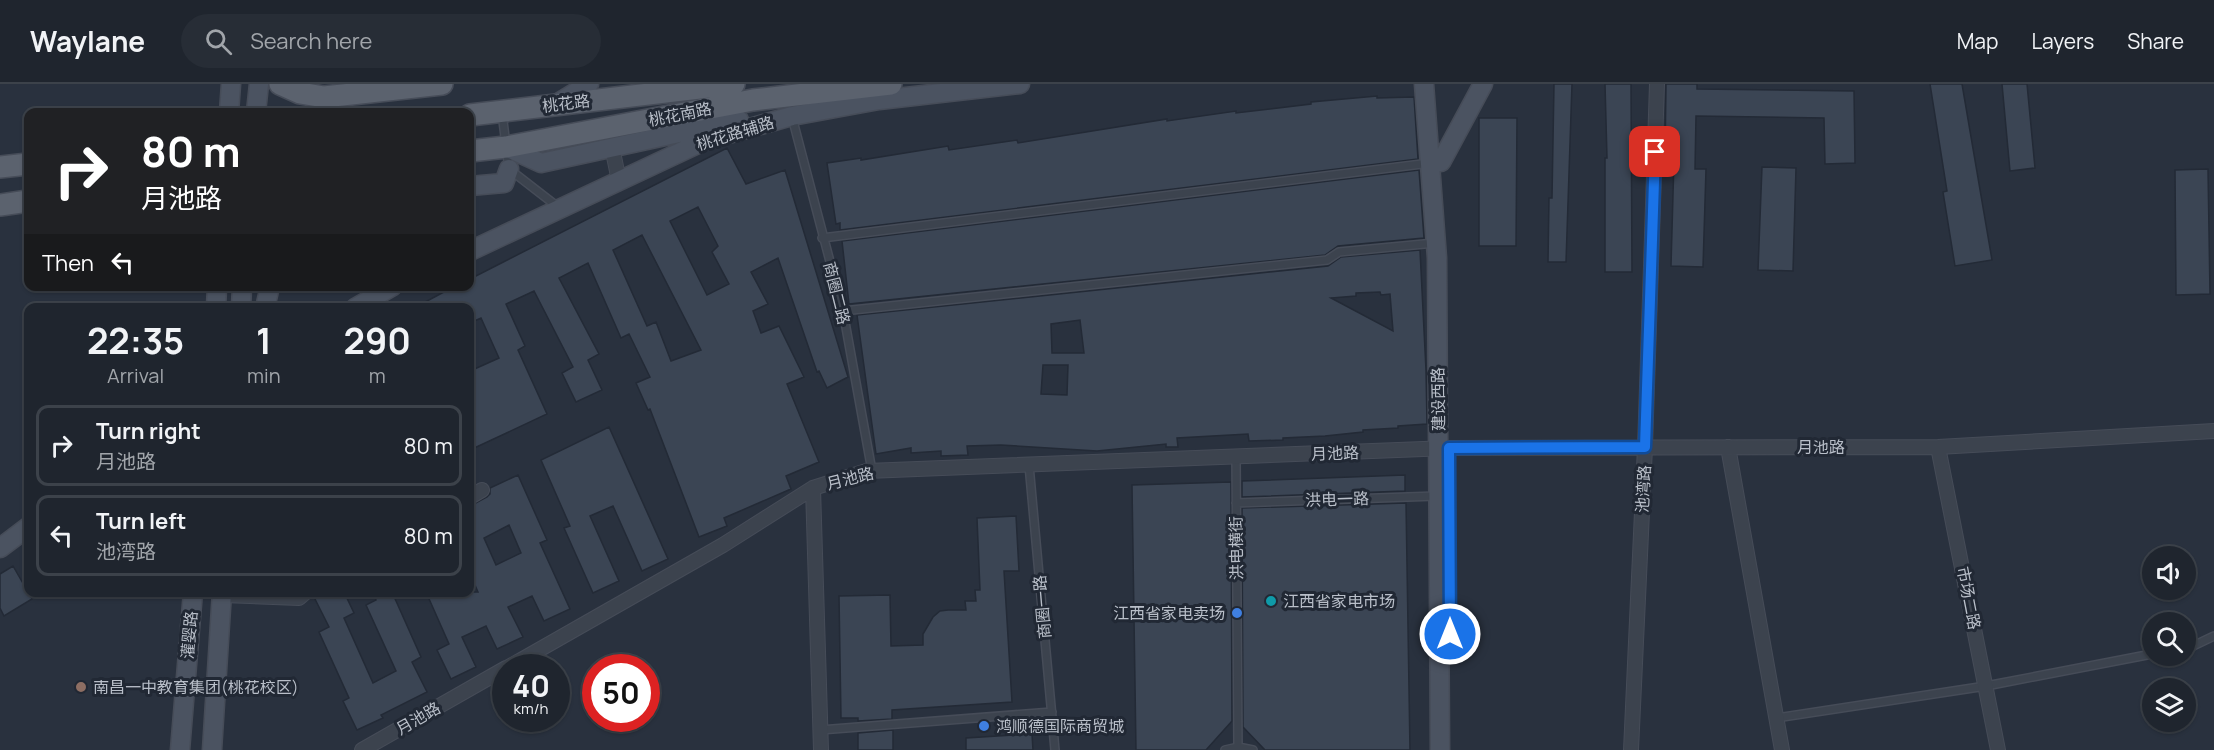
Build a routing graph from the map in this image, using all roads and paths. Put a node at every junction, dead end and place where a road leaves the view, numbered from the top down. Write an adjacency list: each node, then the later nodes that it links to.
1 (231, 84): 15 (main road)
2 (259, 84): 16 (main road)
3 (280, 84): 4 (main road)
4 (442, 84)
5 (589, 84): 14 (main road)
6 (734, 84): 14 (main road, 桃花路)
7 (891, 84): 20 (main road, 桃花南路)
8 (949, 84): 21 (main road)
9 (1020, 84): 19 (main road, 桃花路辅路)
10 (1424, 84): 23 (main road, 建设西路)
11 (1435, 84): 23 (main road, 建设西路)
12 (1483, 84): 23 (main road)
13 (1657, 84): 39 (street, 池湾路)
14 (555, 105): 17 (main road, 桃花路)
15 (229, 108)
16 (256, 108)
17 (502, 111): 18 (main road, 桃花路); 20 (lane)
18 (474, 114)
19 (792, 116): 27 (main road, 桃花路辅路); 32 (lane, 商圈二路)
20 (506, 147): 21 (main road); 22 (main road, 桃花南路); 26 (lane)
21 (612, 147): 27 (street)
22 (474, 151)
23 (1435, 162): 32 (lane); 33 (main road, 建设西路); 42 (main road, 建设西路)
24 (24, 164): 25 (main road)
25 (0, 167)
26 (509, 169): 28 (main road); 31 (lane)
27 (619, 181): 31 (main road, 桃花路辅路)
28 (474, 186)
29 (24, 201): 30 (main road)
30 (0, 204)
31 (560, 208): 34 (main road, 桃花路辅路)
32 (822, 238): 37 (lane, 商圈二路)
33 (1436, 243): 37 (lane); 42 (main road, 建设西路)
34 (474, 248)
35 (384, 291): 36 (main road)
36 (364, 303)
37 (843, 311): 45 (lane, 商圈二路)
38 (2214, 431): 41 (street, 月池路)
39 (1645, 447): 40 (street, 月池路); 42 (street, 月池路); 74 (street, 池湾路)
40 (1728, 447): 41 (street, 月池路); 62 (street)
41 (1938, 447): 60 (street, 市场二路)
42 (1444, 448): 43 (street, 月池路); 47 (main road, 建设西路); 73 (main road, 建设西路)
43 (1236, 457): 44 (street, 月池路); 48 (lane, 洪电横街)
44 (1029, 465): 45 (street, 月池路); 61 (lane, 商圈一路)
45 (872, 471): 46 (street, 月池路)
46 (813, 488): 57 (street, 月池路); 63 (street)
47 (1439, 496): 48 (lane, 洪电一路); 72 (main road, 建设西路)
48 (1236, 503): 64 (lane, 洪电横街)
49 (24, 530): 50 (main road)
50 (0, 548)
51 (193, 597): 65 (main road, 灌婴路)
52 (222, 597): 66 (main road, 灌婴路)
53 (280, 597): 54 (street)
54 (300, 597)
55 (2214, 636): 56 (lane)
56 (2196, 645)
57 (531, 654)
58 (2142, 656): 60 (lane)
59 (492, 676): 67 (street, 月池路)
60 (1986, 686): 62 (lane); 76 (street, 市场二路)
61 (1052, 712): 63 (lane); 69 (lane, 商圈一路)
62 (1776, 718): 75 (street)
63 (820, 730): 68 (street)
64 (1238, 747): 70 (lane); 71 (lane)
65 (180, 750)
66 (213, 750)
67 (362, 750)
68 (821, 750)
69 (1055, 750)
70 (1225, 750)
71 (1253, 750)
72 (1440, 750)
73 (1451, 750)
74 (1630, 750)
75 (1782, 750)
76 (1998, 750)

